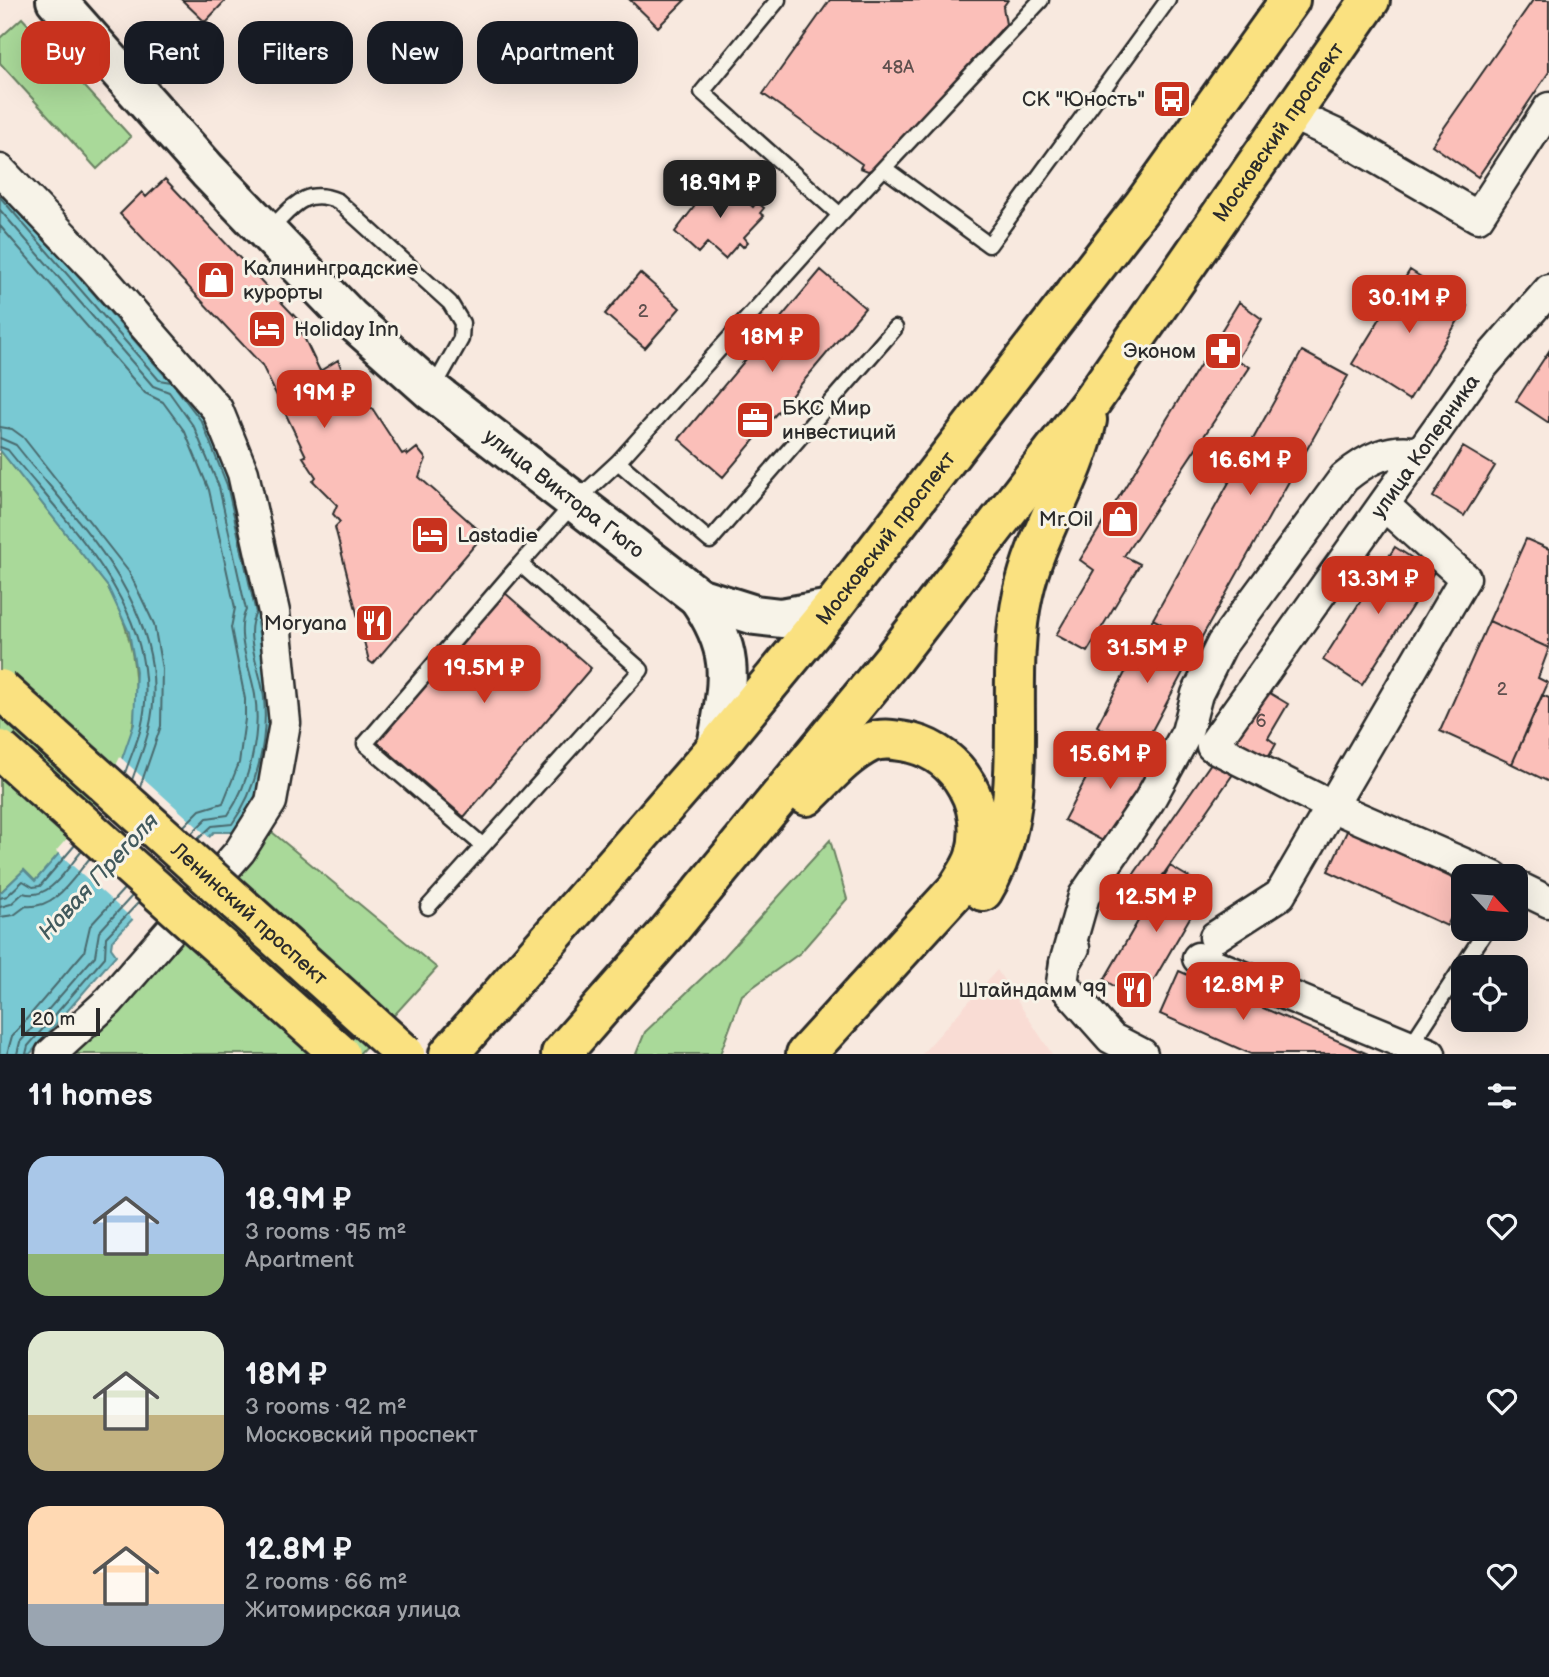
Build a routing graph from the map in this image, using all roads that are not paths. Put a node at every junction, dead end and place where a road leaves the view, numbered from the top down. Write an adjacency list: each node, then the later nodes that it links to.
1 (56, 0): 12 (street, улица Виктора Гюго)
2 (778, 0): 11 (lane)
3 (1041, 0): 9 (lane)
4 (1168, 0): 9 (lane)
5 (1290, 0): 23 (main road, Московский проспект)
6 (1370, 0): 8 (main road, Московский проспект)
7 (1549, 108): 8 (street)
8 (1291, 114): 16 (main road, Московский проспект)
9 (884, 168): 11 (lane)
10 (0, 170): 38 (street)
11 (840, 215): 18 (lane)
12 (267, 232): 15 (street, улица Виктора Гюго); 15 (lane)
13 (1549, 289): 17 (street, улица Коперника)
14 (895, 328): 18 (lane)
15 (432, 391): 19 (street, улица Виктора Гюго)
16 (1092, 401): 34 (main road, Московский проспект); 44 (main road)
17 (1420, 453): 20 (street, улица Коперника); 36 (street)
18 (618, 462): 19 (lane)
19 (576, 501): 21 (lane); 22 (street, улица Виктора Гюго)
20 (1384, 505): 27 (street); 27 (street, улица Коперника)
21 (520, 564): 28 (lane); 28 (lane)
22 (698, 597): 23 (street, улица Виктора Гюго); 25 (street, улица Виктора Гюго)
23 (831, 609): 25 (main road, Московский проспект)
24 (0, 689): 40 (main road, Ленинский проспект, bridge)
25 (717, 747): 41 (main road, Московский проспект)
26 (0, 750): 39 (main road, bridge)
27 (1331, 806): 29 (street); 37 (street)
28 (482, 845): 32 (lane)
29 (1464, 864)
30 (1528, 892): 31 (street)
31 (1549, 902)
32 (428, 907)
33 (1091, 915): 36 (street)
34 (668, 931): 42 (main road, Московский проспект); 43 (main road)
35 (1479, 942): 37 (lane)
36 (1065, 963): 45 (street)
37 (1415, 1051)
38 (51, 1054)
39 (340, 1054)
40 (405, 1054)
41 (449, 1054)
42 (561, 1054)
43 (806, 1054)
44 (842, 1054)
45 (1142, 1054)

